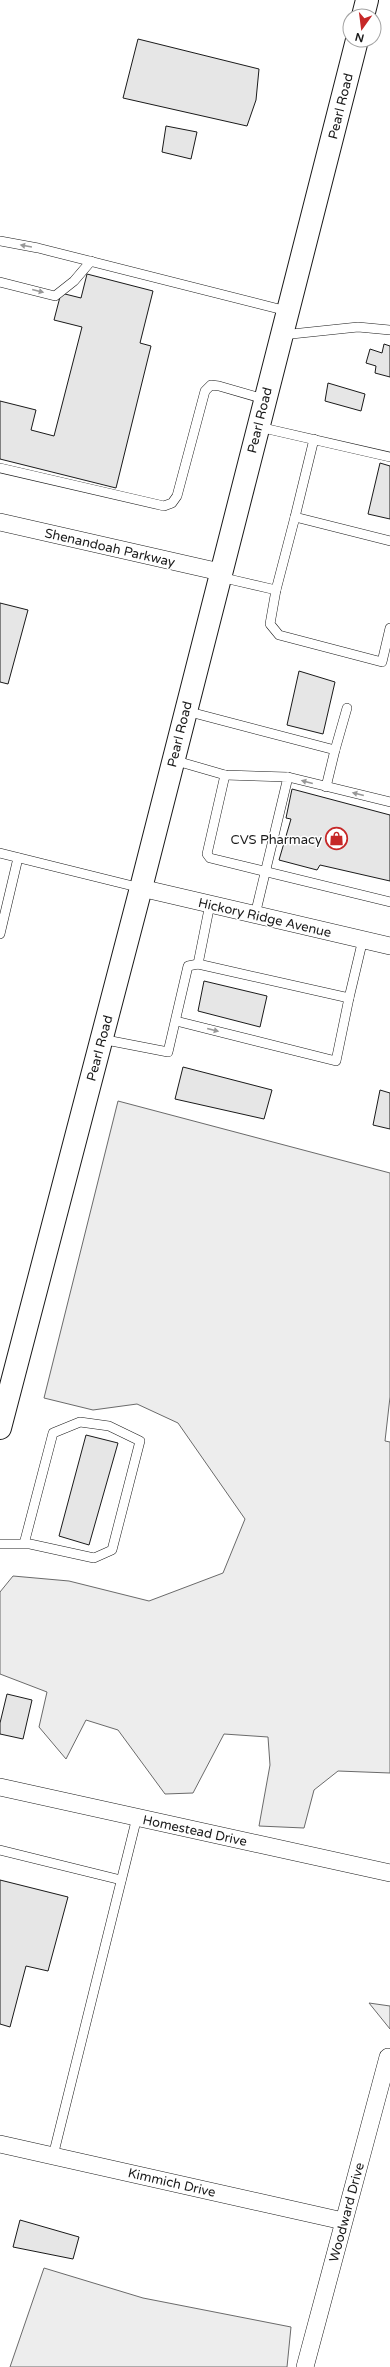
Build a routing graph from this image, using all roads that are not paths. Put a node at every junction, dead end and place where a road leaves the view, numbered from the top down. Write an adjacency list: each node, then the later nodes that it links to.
1 (354, 48): 5 (main road, Pearl Road)
2 (0, 241): 3 (lane, one-way to 2)
3 (91, 261): 4 (lane, one-way to 3); 5 (lane)
4 (0, 282)
5 (287, 311): 7 (main road, Pearl Road)
6 (390, 330): 7 (lane)
7 (281, 336): 8 (main road, Pearl Road)
8 (264, 399): 9 (main road, Pearl Road); 12 (lane)
9 (257, 426): 10 (lane); 16 (main road, Pearl Road)
10 (314, 440): 11 (lane); 13 (lane)
11 (390, 457)
12 (0, 468)
13 (295, 516): 15 (lane); 17 (lane)
14 (0, 522): 16 (street, Shenandoah Parkway)
15 (390, 541)
16 (219, 574): 17 (lane); 22 (main road, Pearl Road)
17 (276, 590): 19 (lane)
18 (390, 628): 19 (lane)
19 (382, 662): 20 (lane)
20 (390, 667)
21 (347, 708): 23 (lane)
22 (185, 711): 23 (lane); 24 (main road, Pearl Road)
23 (336, 750): 27 (lane)
24 (173, 760): 25 (lane); 32 (main road, Pearl Road)
25 (225, 775): 26 (lane); 31 (lane)
26 (288, 777): 27 (lane, one-way to 26); 31 (lane)
27 (326, 787): 28 (lane, one-way to 27)
28 (390, 802)
29 (0, 853): 30 (lane)
30 (18, 858): 32 (lane); 36 (lane)
31 (265, 872): 33 (lane); 35 (lane)
32 (141, 888): 34 (street, Hickory Ridge Avenue); 42 (main road, Pearl Road)
33 (390, 902)
34 (210, 904): 35 (street, Hickory Ridge Avenue); 39 (lane)
35 (255, 915): 37 (street, Hickory Ridge Avenue)
36 (0, 934)
37 (363, 939): 38 (street, Hickory Ridge Avenue); 40 (lane)
38 (390, 946)
39 (198, 964): 40 (lane); 41 (lane)
40 (349, 998): 41 (lane, one-way to 40)
41 (176, 1021): 42 (lane)
42 (101, 1039): 43 (main road, Pearl Road)
43 (0, 1428)
44 (0, 1544): 45 (lane)
45 (24, 1544): 45 (lane)
46 (0, 1787): 47 (street, Homestead Drive)
47 (137, 1817): 49 (street, Homestead Drive); 50 (lane)
48 (0, 1850): 50 (lane)
49 (390, 1873)
50 (121, 1880): 53 (lane)
51 (388, 2057): 54 (street, Woodward Drive)
52 (0, 2144): 53 (street, Kimmich Drive)
53 (53, 2156): 54 (street, Kimmich Drive)
54 (343, 2221): 55 (street, Woodward Drive)
55 (305, 2367)

